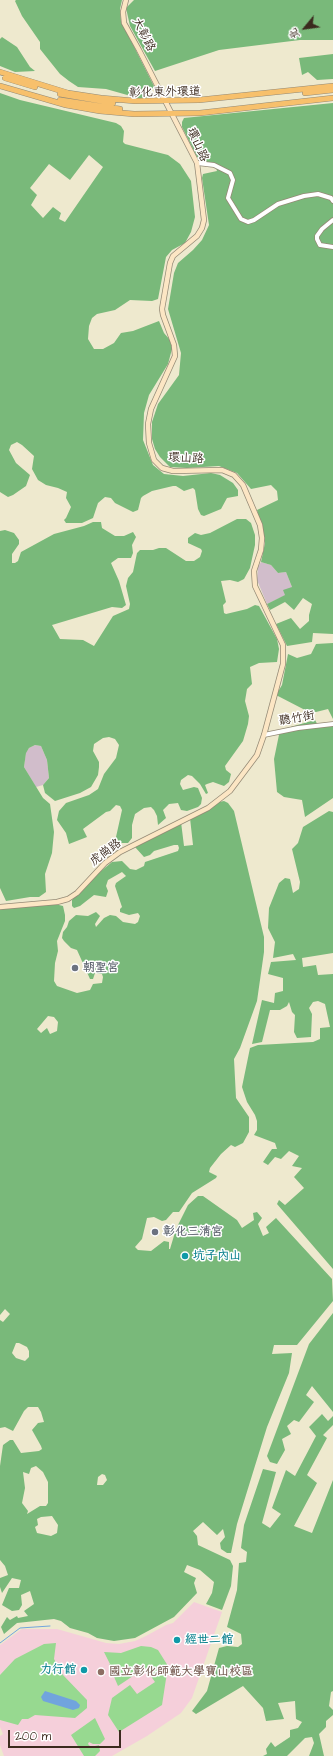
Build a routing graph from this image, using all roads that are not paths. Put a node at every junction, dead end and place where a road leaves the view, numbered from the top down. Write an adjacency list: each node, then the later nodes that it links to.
1 (126, 0): 4 (main road, 大彰路)
2 (0, 72): 6 (main road)
3 (0, 76): 6 (main road, 彰化東外環道)
4 (154, 78): 14 (main road, 環山路)
5 (0, 82): 6 (main road, 彰化東外環道)
6 (15, 85): 7 (main road); 10 (main road, 彰化東外環道); 10 (main road)
7 (0, 86)
8 (333, 86): 11 (main road)
9 (333, 90): 11 (main road, 彰化東外環道)
10 (51, 95): 15 (main road); 15 (main road, 彰化東外環道)
11 (309, 95): 12 (main road, 彰化東外環道); 13 (main road); 16 (main road, 彰化東外環道); 16 (main road, 彰化東外環道)
12 (333, 95)
13 (333, 98)
14 (166, 103): 15 (main road, 彰化東外環道); 16 (main road, 彰化東外環道); 17 (main road, 環山路)
15 (117, 106): 17 (main road, 彰化東外環道)
16 (184, 107): 17 (main road, 彰化東外環道)
17 (170, 112): 18 (main road, 環山路)
18 (197, 163): 19 (street); 23 (main road, 環山路)
19 (333, 201)
20 (333, 220): 21 (street)
21 (333, 247)
22 (333, 724): 23 (street, 聽竹街)
23 (264, 735): 24 (main road, 環山路)
24 (223, 798): 25 (main road, 虎崗路)
25 (0, 907)

